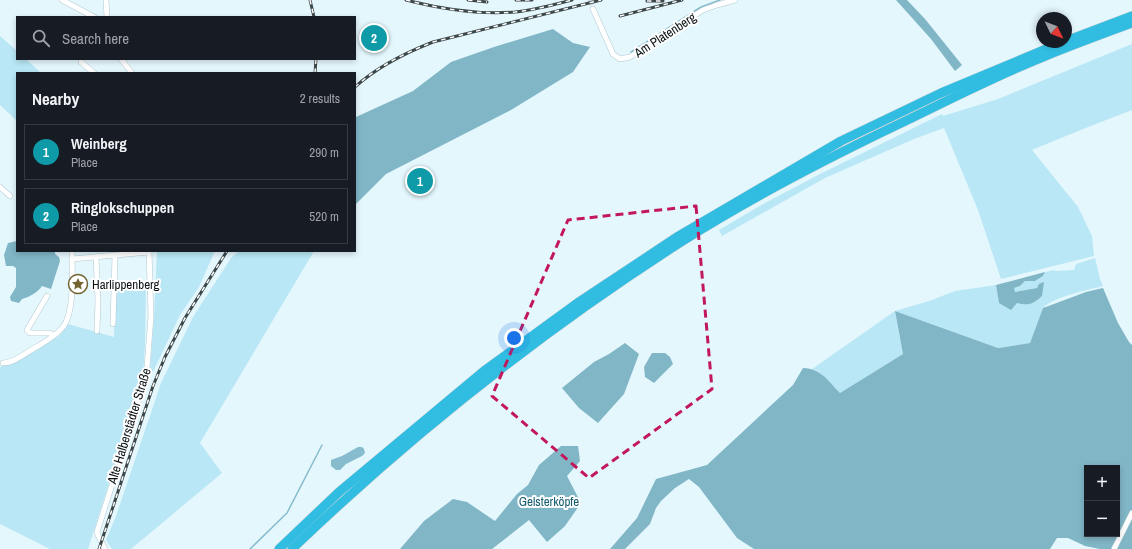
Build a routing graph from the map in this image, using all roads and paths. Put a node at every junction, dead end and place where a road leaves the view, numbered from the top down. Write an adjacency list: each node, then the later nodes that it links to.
1 (62, 0): 5 (street)
2 (106, 0): 6 (street)
3 (735, 0): 4 (street, Am Platenberg)
4 (593, 8)
5 (92, 16)
6 (107, 16)
7 (1132, 16): 9 (highway)
8 (1132, 23): 31 (highway)
9 (1072, 39)
10 (1049, 48): 30 (highway)
11 (122, 60): 14 (street)
12 (81, 62): 13 (street)
13 (93, 72)
14 (131, 72)
15 (0, 187): 16 (street)
16 (10, 196)
17 (72, 252): 22 (street)
18 (140, 252): 20 (street)
19 (149, 252): 29 (street, Alte Halberstädter Straße)
20 (115, 255): 21 (street); 24 (street)
21 (96, 258): 22 (street); 25 (street)
22 (72, 259): 26 (street)
23 (47, 296): 26 (street)
24 (113, 324)
25 (97, 331)
26 (54, 335): 27 (street)
27 (3, 363)
28 (1132, 513): 32 (street)
29 (105, 549)
30 (279, 549)
31 (292, 549)
32 (1114, 549)

